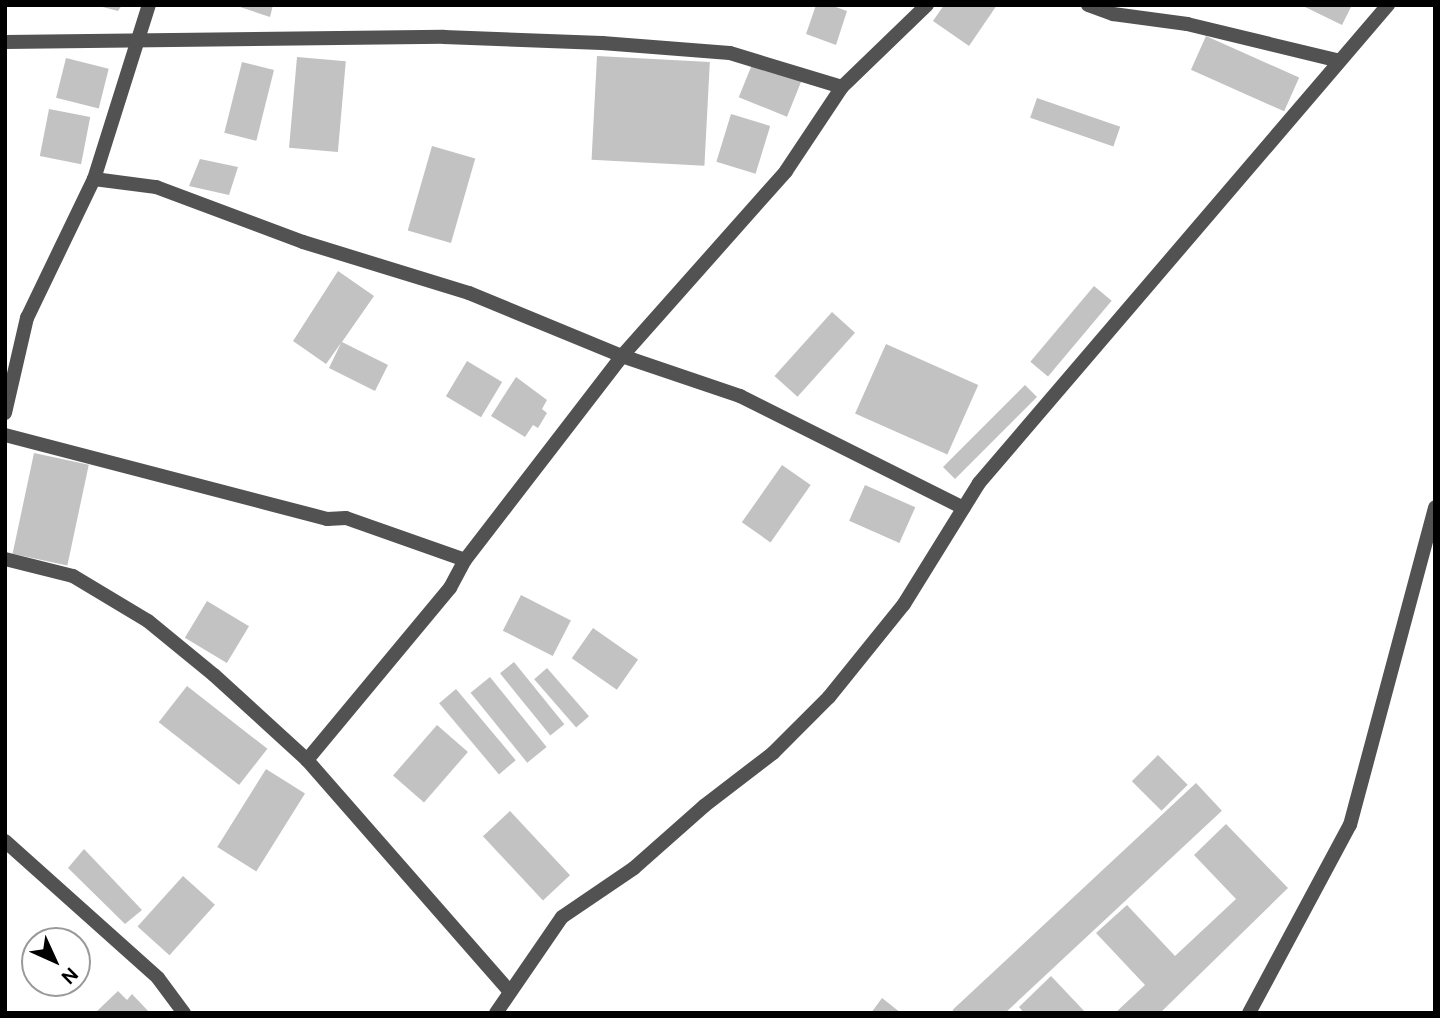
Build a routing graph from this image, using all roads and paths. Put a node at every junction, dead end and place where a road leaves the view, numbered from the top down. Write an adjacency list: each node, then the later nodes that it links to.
1 (149, 5): 5 (street)
2 (927, 5): 8 (street)
3 (1087, 5): 7 (street)
4 (1388, 5): 7 (street)
5 (140, 38): 6 (street); 8 (street); 9 (street)
6 (5, 42)
7 (1340, 61): 14 (street)
8 (842, 87): 10 (street)
9 (94, 179): 10 (street); 11 (street)
10 (622, 356): 14 (street); 16 (street)
11 (5, 413)
12 (5, 435): 16 (street)
13 (1435, 507): 22 (street)
14 (964, 508): 19 (street)
15 (5, 559): 17 (street)
16 (465, 560): 17 (street)
17 (307, 760): 19 (street)
18 (5, 841): 20 (street)
19 (510, 992): 21 (street)
20 (184, 1013)
21 (496, 1013)
22 (1249, 1013)

